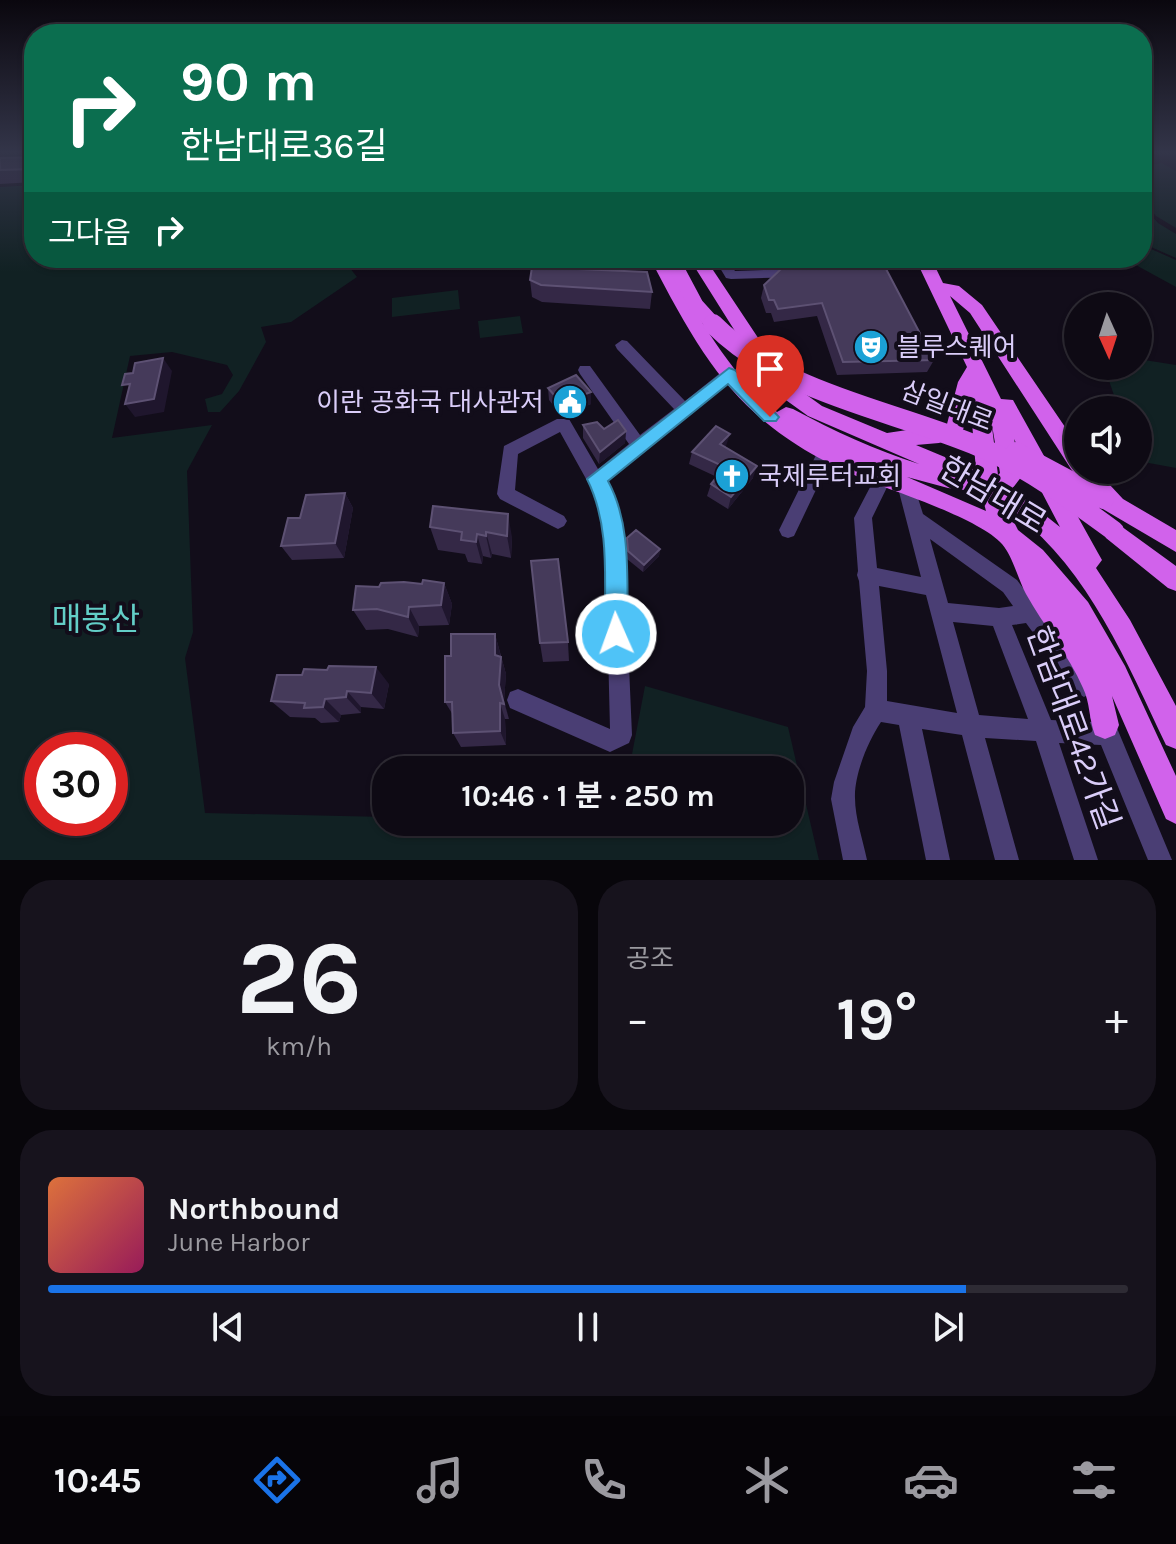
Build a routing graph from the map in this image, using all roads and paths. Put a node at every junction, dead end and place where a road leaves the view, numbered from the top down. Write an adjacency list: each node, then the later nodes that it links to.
1 (663, 268): 16 (main road, 한남대로)
2 (676, 268): 27 (main road, 삼일대로, bridge)
3 (689, 268): 27 (main road, 삼일대로, bridge)
4 (703, 268): 18 (main road, 한남대로)
5 (726, 268): 6 (street)
6 (748, 268)
7 (777, 268): 11 (street)
8 (807, 268): 11 (street)
9 (856, 268): 11 (street)
10 (929, 268): 12 (main road)
11 (813, 273)
12 (941, 288): 14 (main road); 19 (main road)
13 (622, 345): 17 (street)
14 (977, 367): 18 (main road); 26 (main road); 36 (main road)
15 (585, 370): 20 (street)
16 (735, 381): 17 (street); 21 (main road, 한남대로); 26 (main road, 한남대로)
17 (684, 410): 20 (street)
18 (885, 439): 26 (main road, 한남대로)
19 (1064, 442)
20 (639, 446): 23 (street)
21 (826, 452): 22 (main road, 한남대로); 30 (street)
22 (885, 475): 24 (main road, 한남대로); 33 (street)
23 (597, 479): 29 (street); 40 (street)
24 (906, 484): 28 (street); 31 (main road, 한남대로)
25 (1093, 484): 27 (main road)
26 (990, 485): 31 (main road); 36 (main road, 한남대로)
27 (1113, 513): 32 (main road, 삼일대로); 34 (main road, 삼일대로)
28 (917, 520): 35 (street); 38 (street)
29 (558, 521)
30 (788, 530)
31 (1008, 536): 44 (main road); 47 (main road, 한남대로)
32 (1176, 542)
33 (866, 575): 35 (street); 41 (street)
34 (1176, 580)
35 (935, 588): 37 (street)
36 (1105, 598): 46 (main road, 한남대로)
37 (940, 612): 39 (street); 43 (street)
38 (1032, 613): 39 (street); 44 (street)
39 (999, 617): 45 (street, 한남대로42가길)
40 (518, 700)
41 (876, 710): 42 (street); 48 (street)
42 (908, 717): 43 (street); 49 (street)
43 (970, 724): 45 (street); 50 (street)
44 (1107, 729): 45 (street); 52 (street)
45 (1044, 731): 51 (street, 한남대로42가길)
46 (1176, 735)
47 (1176, 809)
48 (855, 860)
49 (938, 860)
50 (1007, 860)
51 (1086, 860)
52 (1160, 860)

